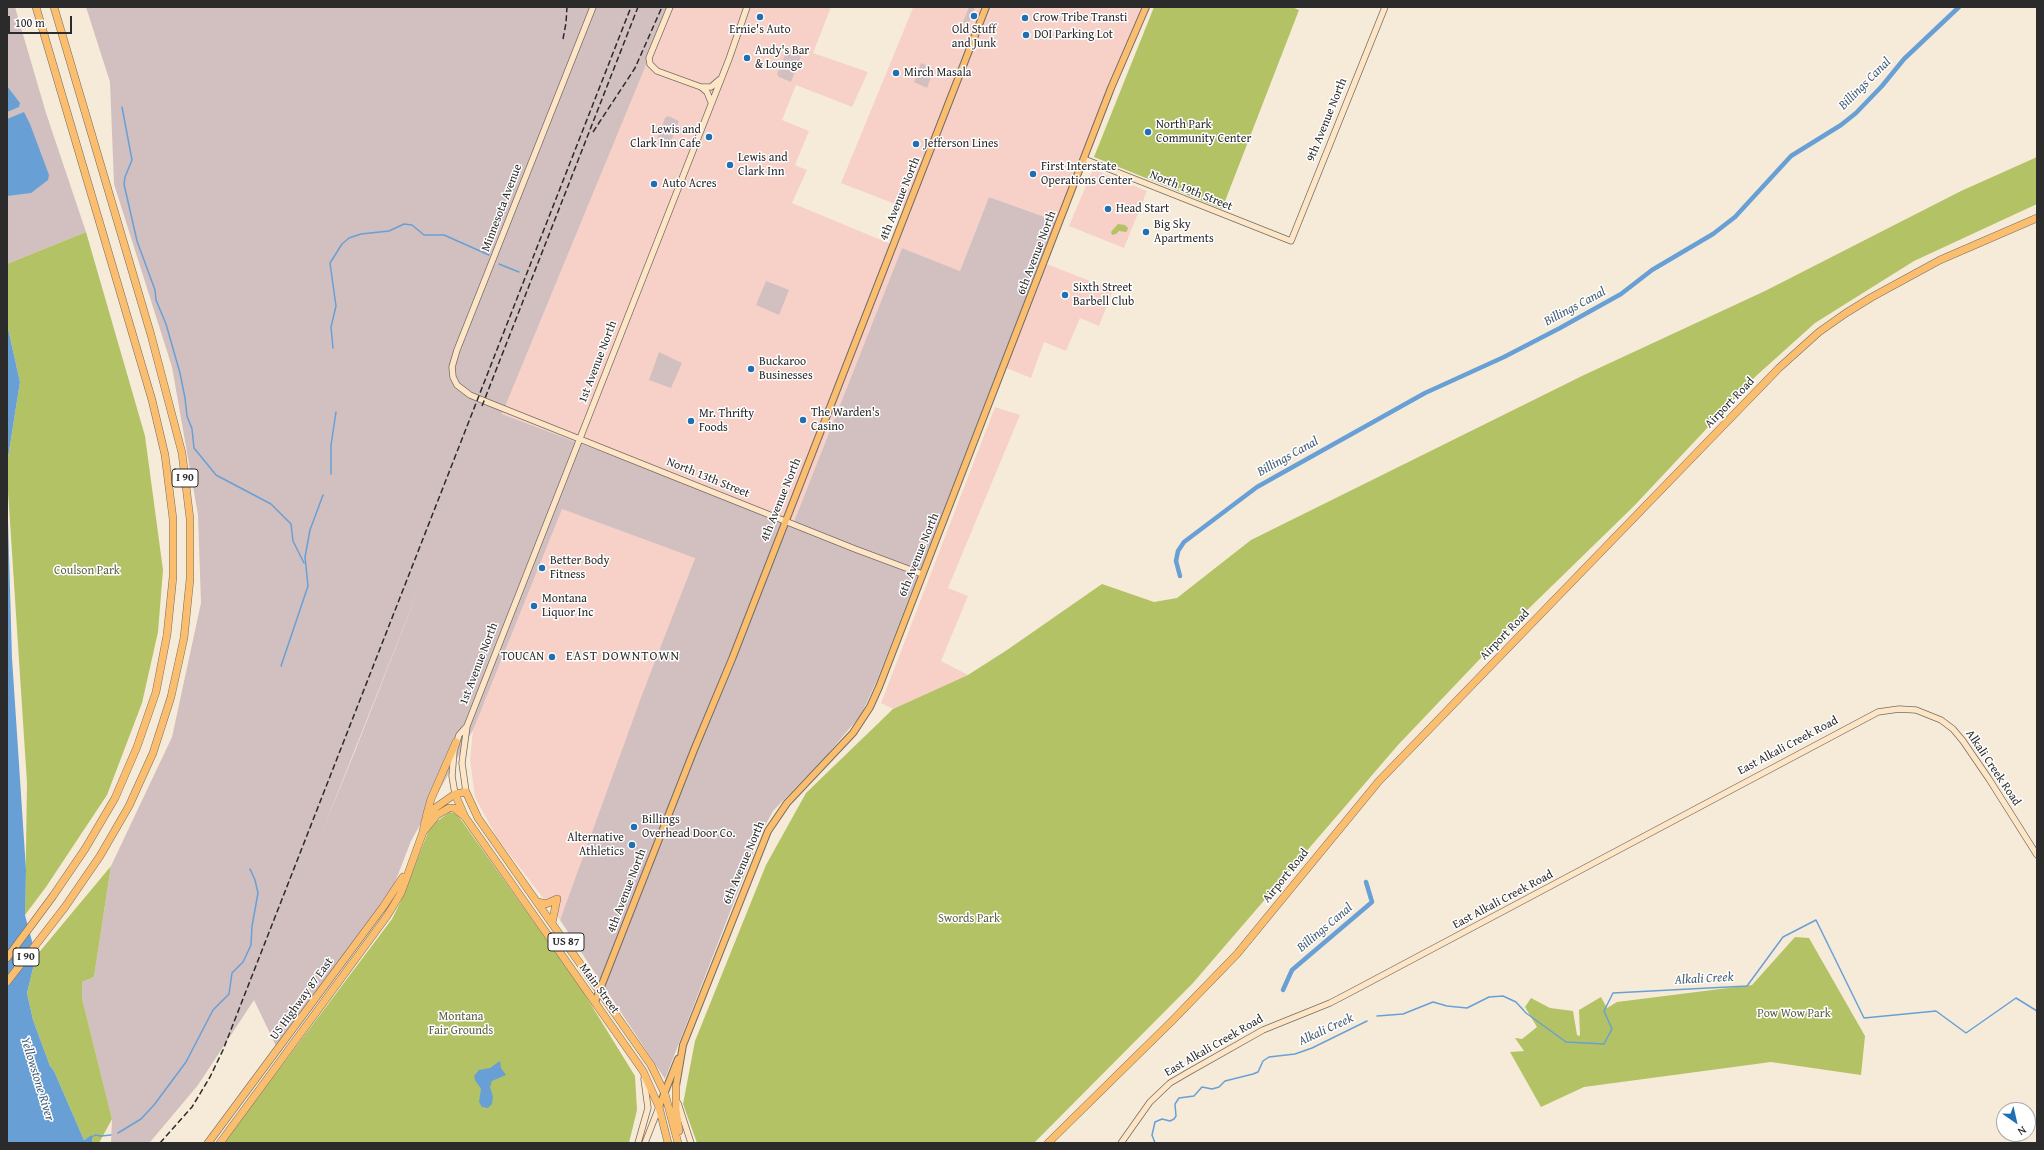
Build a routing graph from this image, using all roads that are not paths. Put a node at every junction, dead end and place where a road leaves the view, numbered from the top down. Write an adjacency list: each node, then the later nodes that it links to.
1 (36, 7): 31 (highway, I 90)
2 (54, 7): 32 (highway, I 90)
3 (593, 7): 15 (street, Minnesota Avenue)
4 (670, 7): 10 (street)
5 (747, 7): 9 (street, 1st Avenue North)
6 (986, 7): 17 (main road, 4th Avenue North)
7 (1146, 7): 12 (main road, 6th Avenue North)
8 (1385, 7): 14 (street, 9th Avenue North)
9 (721, 78): 10 (street); 11 (street, 1st Avenue North)
10 (701, 87): 11 (street)
11 (711, 102): 16 (street, 1st Avenue North)
12 (1084, 159): 14 (street, North 19th Street); 18 (main road, 6th Avenue North)
13 (2037, 218): 48 (highway, Airport Road)
14 (1291, 241)
15 (487, 402): 16 (street, North 13th Street)
16 (579, 439): 17 (street, North 13th Street); 20 (street, 1st Avenue North)
17 (785, 520): 18 (street, North 13th Street); 33 (main road, 4th Avenue North)
18 (922, 574): 35 (main road, 6th Avenue North)
19 (1916, 710): 27 (street, Alkali Creek Road); 49 (street, East Alkali Creek Road)
20 (467, 726): 21 (street, 1st Avenue North); 22 (street, 1st Avenue North)
21 (456, 742): 23 (street, 1st Avenue North); 25 (highway, US Highway 87 East)
22 (466, 792): 23 (highway); 29 (highway, Main Street / US 87)
23 (455, 794): 24 (highway, 1st Avenue North); 25 (highway)
24 (466, 817): 26 (highway, US 87); 34 (highway, Main Street / US 87)
25 (425, 821): 26 (highway, US Highway 87 East)
26 (423, 832): 28 (highway, US Highway 87 East)
27 (2037, 855)
28 (410, 865): 41 (highway, US Highway 87 East); 42 (highway, US Highway 87 East)
29 (538, 902): 30 (highway, Main Street / US 87); 30 (highway)
30 (552, 923): 33 (highway, Main Street / US 87)
31 (7, 958)
32 (7, 982)
33 (600, 990): 34 (main road, 4th Avenue North); 38 (highway, Main Street / US 87)
34 (596, 1002): 36 (highway, Main Street / US 87)
35 (683, 1045): 37 (main road, 6th Avenue North); 38 (main road)
36 (643, 1071): 39 (highway, Main Street / US 87); 43 (street)
37 (676, 1086): 46 (highway); 47 (street)
38 (665, 1094): 39 (main road); 45 (highway, US 87)
39 (659, 1107): 40 (street); 44 (highway, Main Street / US 87)
40 (646, 1141)
41 (208, 1143)
42 (220, 1143)
43 (638, 1143)
44 (668, 1143)
45 (678, 1143)
46 (681, 1143)
47 (691, 1143)
48 (1048, 1143)
49 (1121, 1143)

